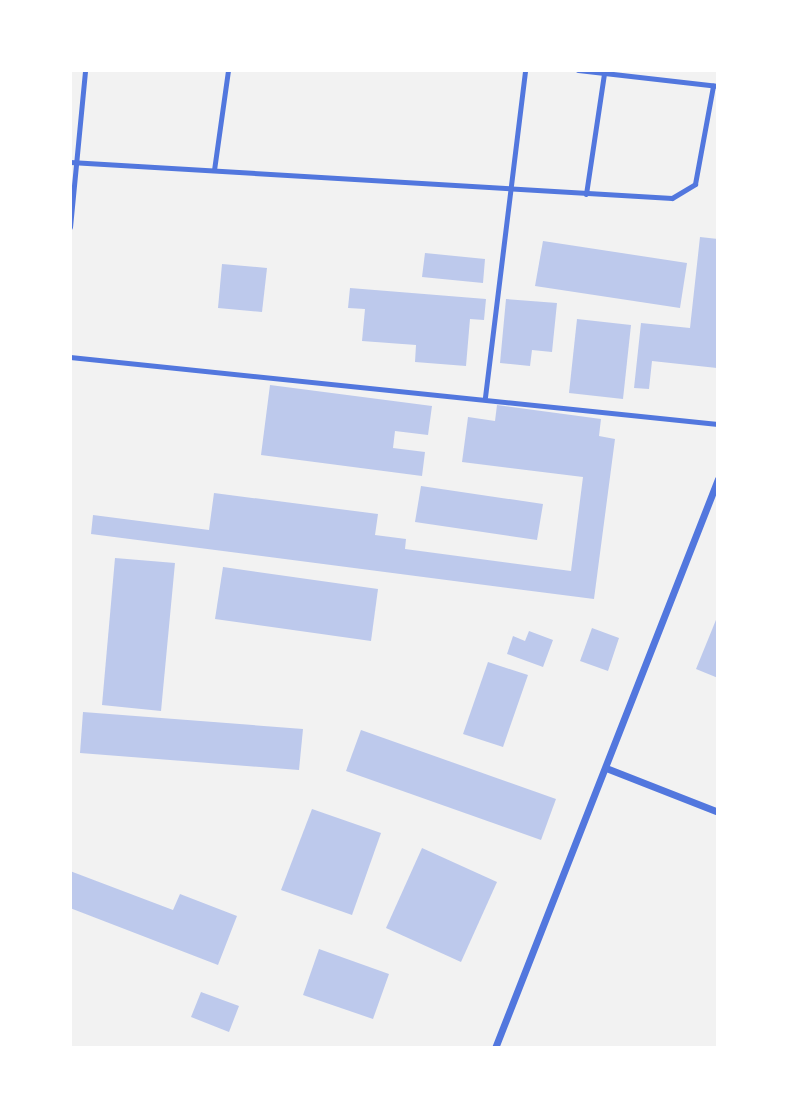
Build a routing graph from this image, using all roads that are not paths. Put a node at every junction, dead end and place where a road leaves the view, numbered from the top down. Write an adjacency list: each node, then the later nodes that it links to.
1 (85, 70): 7 (lane)
2 (228, 70): 8 (lane)
3 (525, 70): 9 (lane)
4 (578, 70): 5 (lane)
5 (604, 74): 6 (lane); 10 (lane)
6 (715, 86): 10 (lane)
7 (73, 162): 8 (lane); 11 (lane)
8 (214, 170): 9 (lane)
9 (508, 190): 10 (lane); 13 (lane)
10 (586, 194)
11 (70, 227)
12 (70, 358): 13 (lane)
13 (485, 397): 14 (lane)
14 (718, 424)
15 (718, 479): 16 (street)
16 (606, 768): 17 (street); 18 (street)
17 (718, 812)
18 (495, 1048)

